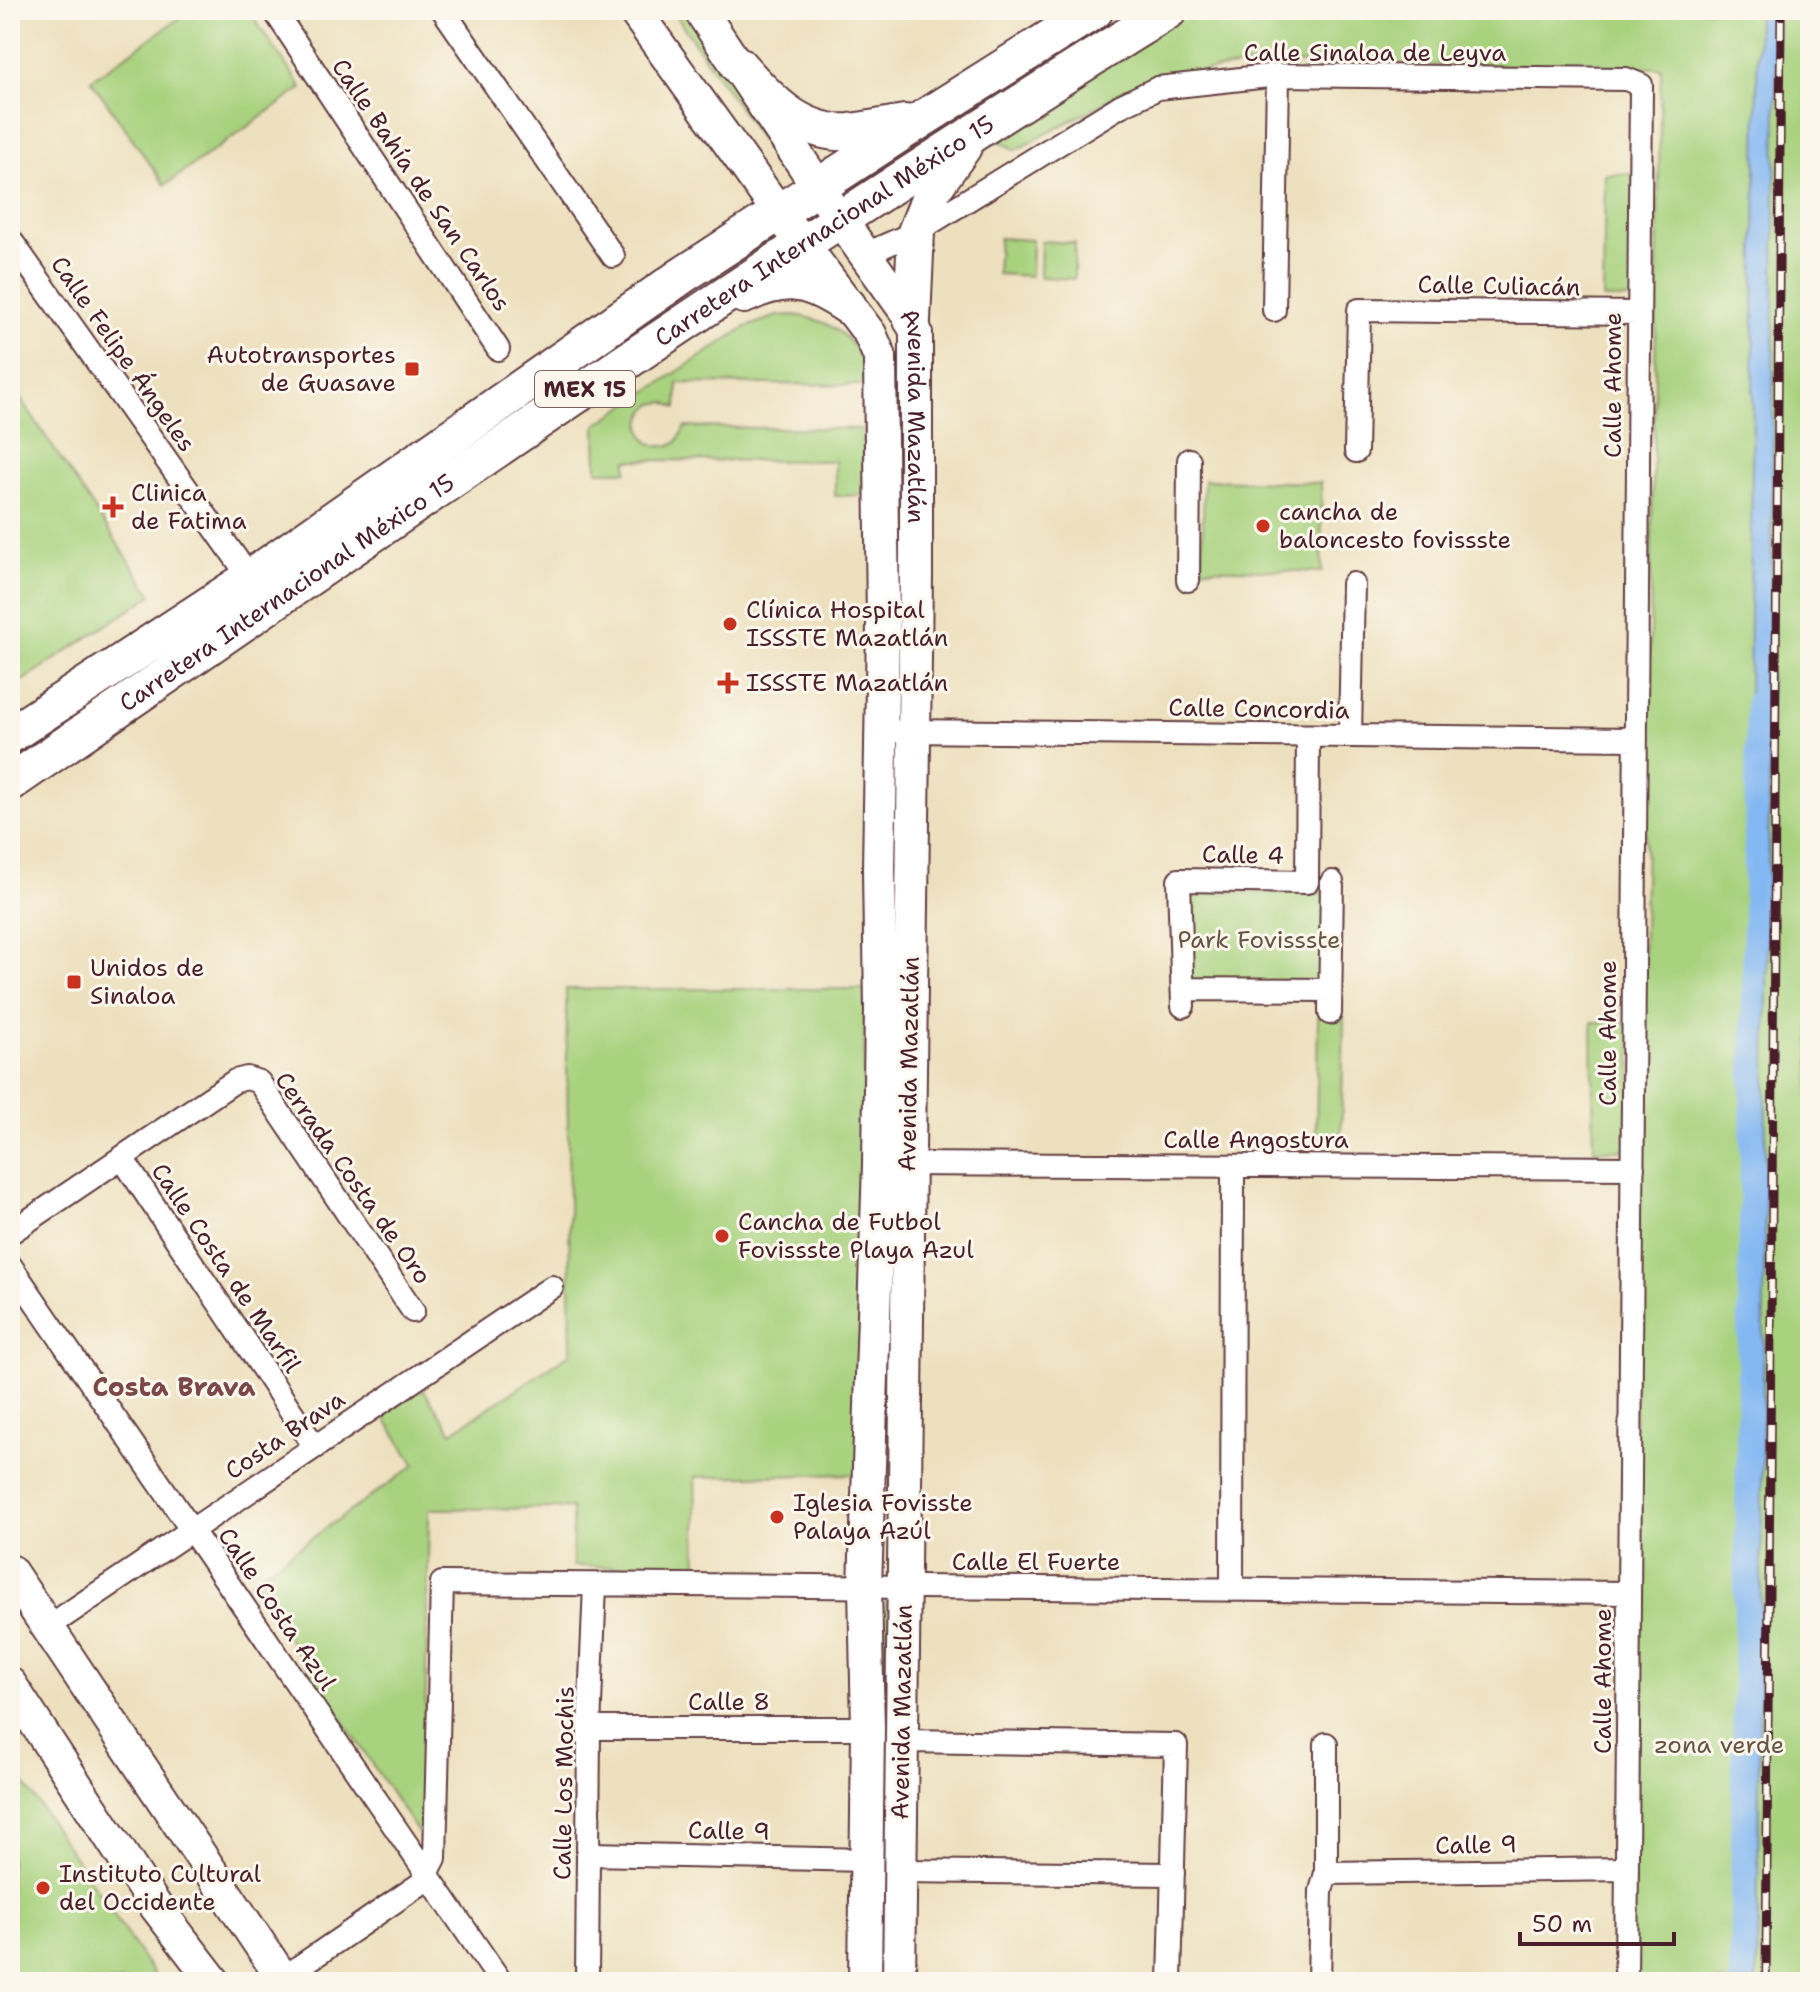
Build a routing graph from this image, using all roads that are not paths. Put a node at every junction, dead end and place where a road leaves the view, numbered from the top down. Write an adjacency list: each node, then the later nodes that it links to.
1 (274, 10): 25 (street, Calle Bahía de San Carlos)
2 (443, 10): 19 (street)
3 (634, 10): 13 (street, Avenida Mazatlán)
4 (700, 10): 7 (street, Avenida Mazatlán)
5 (1095, 10): 10 (main road, Carretera Internacional México 15 / MEX 15)
6 (1169, 10): 11 (main road, Carretera Internacional México 15 / MEX 15)
7 (738, 65): 10 (main road); 12 (street, Avenida Mazatlán)
8 (1278, 75): 9 (street, Calle Sinaloa de Leyva); 15 (street, Calle Sinaloa de Leyva); 22 (street)
9 (1641, 85): 23 (street, Calle Ahome)
10 (919, 121): 12 (main road, Carretera Internacional México 15 / MEX 15)
11 (976, 129): 14 (main road, Carretera Internacional México 15 / MEX 15); 15 (main road)
12 (818, 187): 13 (main road, Carretera Internacional México 15 / MEX 15); 14 (street, Avenida Mazatlán)
13 (780, 214): 17 (street, Avenida Mazatlán); 28 (main road, Carretera Internacional México 15 / MEX 15)
14 (839, 218): 17 (main road, Carretera Internacional México 15 / MEX 15); 18 (street, Avenida Mazatlán)
15 (916, 232): 18 (street, Calle Sinaloa de Leyva); 24 (main road)
16 (10, 239): 28 (street, Calle Felipe Ángeles)
17 (802, 244): 20 (street, Avenida Mazatlán); 21 (main road, Carretera Internacional México 15 / MEX 15)
18 (866, 254): 24 (street, Avenida Mazatlán)
19 (613, 256)
20 (848, 306): 21 (main road); 33 (street, Avenida Mazatlán)
21 (705, 307): 39 (main road, Carretera Internacional México 15 / MEX 15)
22 (1274, 310)
23 (1639, 313): 26 (street, Calle Culiacán); 38 (street, Calle Ahome)
24 (912, 320): 34 (street, Avenida Mazatlán)
25 (498, 349)
26 (1356, 451)
27 (1189, 460): 29 (street)
28 (250, 578): 31 (main road, Carretera Internacional México 15 / MEX 15)
29 (1188, 580)
30 (1353, 584): 37 (street)
31 (50, 708): 32 (main road); 35 (main road, Carretera Internacional México 15 / MEX 15)
32 (10, 715)
33 (881, 731): 34 (street, Calle Concordia); 42 (street, Avenida Mazatlán)
34 (913, 731): 36 (street, Calle Concordia); 42 (street, Avenida Mazatlán)
35 (10, 735)
36 (1308, 736): 37 (street, Calle Concordia); 40 (street, Calle 4)
37 (1350, 736): 38 (street, Calle Concordia)
38 (1636, 739): 44 (street, Calle Ahome)
39 (10, 783)
40 (1332, 882)
41 (122, 1158): 45 (street); 48 (street, Cerrada Costa de Oro); 49 (street, Calle Costa de Marfil)
42 (893, 1164): 43 (street, Calle Angostura); 53 (street, Avenida Mazatlán); 54 (street, Avenida Mazatlán)
43 (1233, 1166): 44 (street, Calle Angostura); 55 (street)
44 (1633, 1168): 56 (street, Calle Ahome)
45 (10, 1233)
46 (10, 1265): 50 (street, Calle Costa Azul)
47 (552, 1287): 49 (street, Costa Brava)
48 (413, 1311)
49 (315, 1447): 50 (street, Costa Brava)
50 (192, 1530): 57 (street, Costa Brava); 69 (street, Calle Costa Azul)
51 (10, 1571): 57 (street)
52 (595, 1585): 53 (street, Calle El Fuerte); 59 (street, Calle Los Mochis); 69 (street, Calle El Fuerte)
53 (865, 1587): 54 (street, Calle El Fuerte); 60 (street, Avenida Mazatlán)
54 (905, 1587): 55 (street, Calle El Fuerte); 61 (street, Avenida Mazatlán)
55 (1232, 1590): 56 (street, Calle El Fuerte)
56 (1629, 1593): 65 (street, Calle Ahome)
57 (48, 1627): 70 (street)
58 (10, 1684): 71 (street)
59 (589, 1728): 60 (street, Calle 8); 63 (street, Calle Los Mochis)
60 (868, 1728): 64 (street, Avenida Mazatlán)
61 (901, 1741): 66 (street, Avenida Mazatlán); 68 (street)
62 (1326, 1744): 67 (street)
63 (590, 1854): 64 (street, Calle 9); 73 (street, Calle Los Mochis)
64 (867, 1860): 75 (street, Avenida Mazatlán)
65 (1627, 1869): 67 (street, Calle 9); 79 (street, Calle Ahome)
66 (899, 1871): 68 (street); 76 (street, Avenida Mazatlán)
67 (1326, 1873): 78 (street)
68 (1173, 1874): 77 (street)
69 (429, 1878): 70 (street); 72 (street, Calle Costa Azul)
70 (282, 1981)
71 (214, 1982)
72 (501, 1982)
73 (587, 1982): 74 (street)
74 (602, 1982)
75 (865, 1982)
76 (899, 1982)
77 (1170, 1982)
78 (1319, 1982)
79 (1626, 1982)

